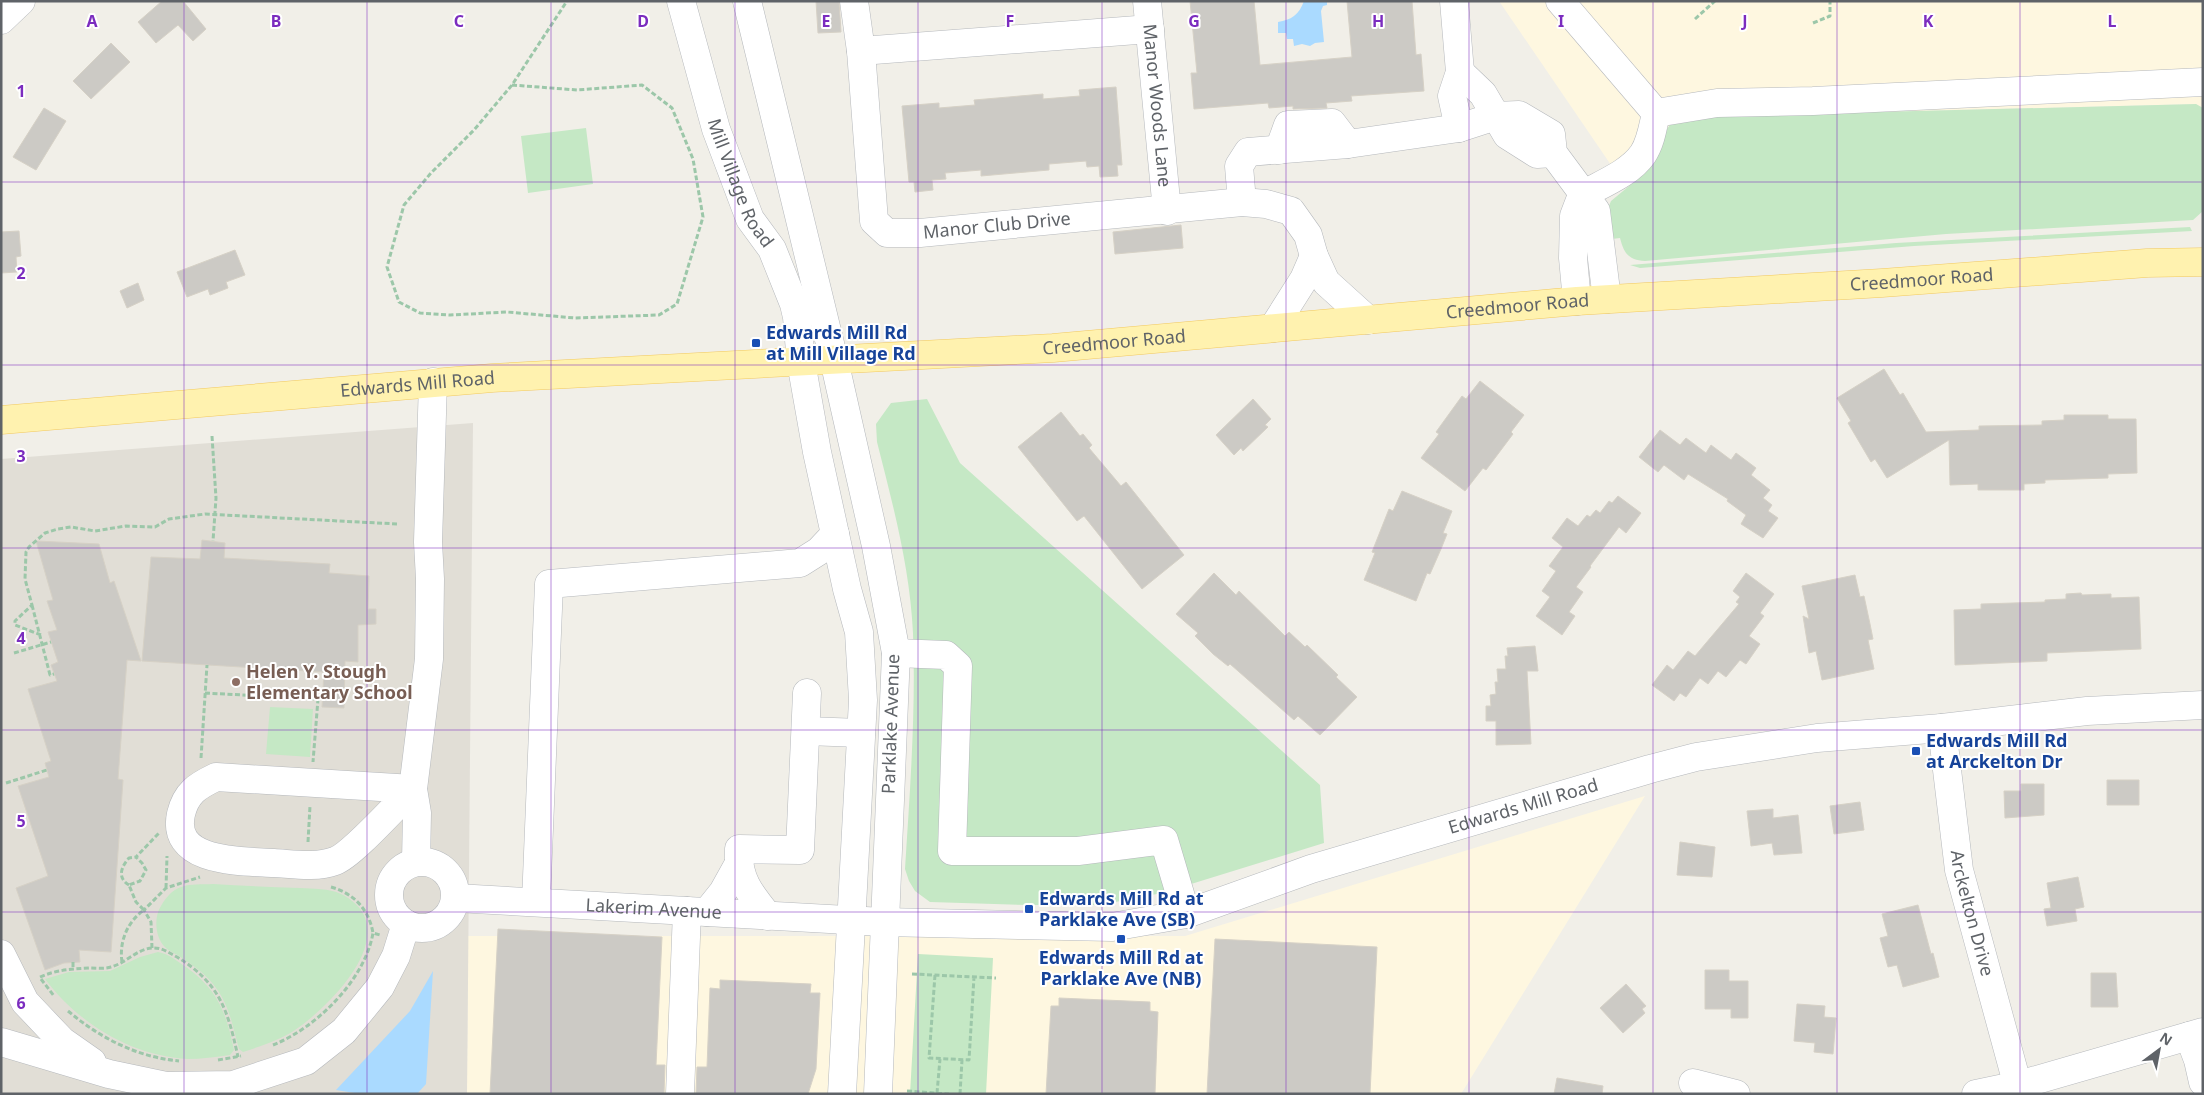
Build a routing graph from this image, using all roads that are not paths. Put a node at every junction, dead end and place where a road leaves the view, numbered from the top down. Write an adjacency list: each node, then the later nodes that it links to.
1 (21, 1): 8 (street)
2 (681, 1): 26 (street, Mill Village Road)
3 (747, 1): 25 (street, Mill Village Road)
4 (854, 1): 10 (street, Manor Club Drive)
5 (1147, 1): 9 (street, Manor Woods Lane)
6 (1454, 1): 11 (street)
7 (1560, 1): 13 (street)
8 (1, 20)
9 (1150, 29): 10 (street); 18 (street, Manor Woods Lane)
10 (861, 51): 18 (street, Manor Club Drive)
11 (1460, 72): 14 (street); 15 (street)
12 (2203, 82): 13 (street)
13 (1656, 113): 16 (street)
14 (1496, 116): 15 (street); 16 (street)
15 (1459, 128): 17 (street)
16 (1582, 195): 21 (street); 22 (street)
17 (1242, 202): 18 (street, Manor Club Drive); 19 (street, Manor Club Drive)
18 (1166, 211)
19 (1314, 256): 23 (street, Manor Club Drive); 24 (street)
20 (2203, 262): 21 (main road, Creedmoor Road)
21 (1607, 299): 22 (main road, Creedmoor Road)
22 (1577, 301): 23 (main road, Creedmoor Road)
23 (1368, 320): 24 (main road, Creedmoor Road)
24 (1273, 328): 25 (main road, Creedmoor Road)
25 (834, 360): 26 (main road, Edwards Mill Road); 32 (street, Parklake Avenue)
26 (801, 362): 27 (main road, Edwards Mill Road); 29 (street, Parklake Avenue)
27 (433, 382): 28 (main road, Edwards Mill Road); 38 (street)
28 (1, 420)
29 (835, 534): 30 (street); 31 (street, Parklake Avenue)
30 (800, 563): 31 (street); 42 (street)
31 (847, 589): 37 (street, Parklake Avenue)
32 (896, 653): 44 (street); 47 (street, Parklake Avenue)
33 (806, 693): 36 (street)
34 (2203, 705): 35 (street, Edwards Mill Road)
35 (1942, 728): 44 (street, Edwards Mill Road); 55 (street, Arckelton Drive)
36 (806, 731): 37 (street); 40 (street)
37 (861, 733): 46 (street, Parklake Avenue)
38 (413, 789): 38 (street); 39 (street)
39 (416, 862): 41 (street); 48 (street)
40 (738, 865): 43 (street); 45 (street)
41 (456, 898): 42 (street, Lakerim Avenue); 48 (street)
42 (536, 902): 43 (street, Lakerim Avenue)
43 (697, 912): 45 (street, Lakerim Avenue); 56 (street)
44 (1186, 914): 47 (street, Edwards Mill Road)
45 (768, 916): 46 (street, Lakerim Avenue)
46 (852, 920): 47 (street, Edwards Mill Road); 57 (street, Parklake Avenue)
47 (883, 922): 58 (street, Parklake Avenue)
48 (395, 931): 52 (street)
49 (1, 954): 52 (street)
50 (2196, 1034): 54 (street); 55 (street)
51 (1, 1042): 52 (street)
52 (109, 1074)
53 (1693, 1082): 59 (street)
54 (2203, 1082)
55 (2020, 1090): 60 (street)
56 (680, 1094)
57 (842, 1094)
58 (878, 1094)
59 (1736, 1094)
60 (1976, 1094)

